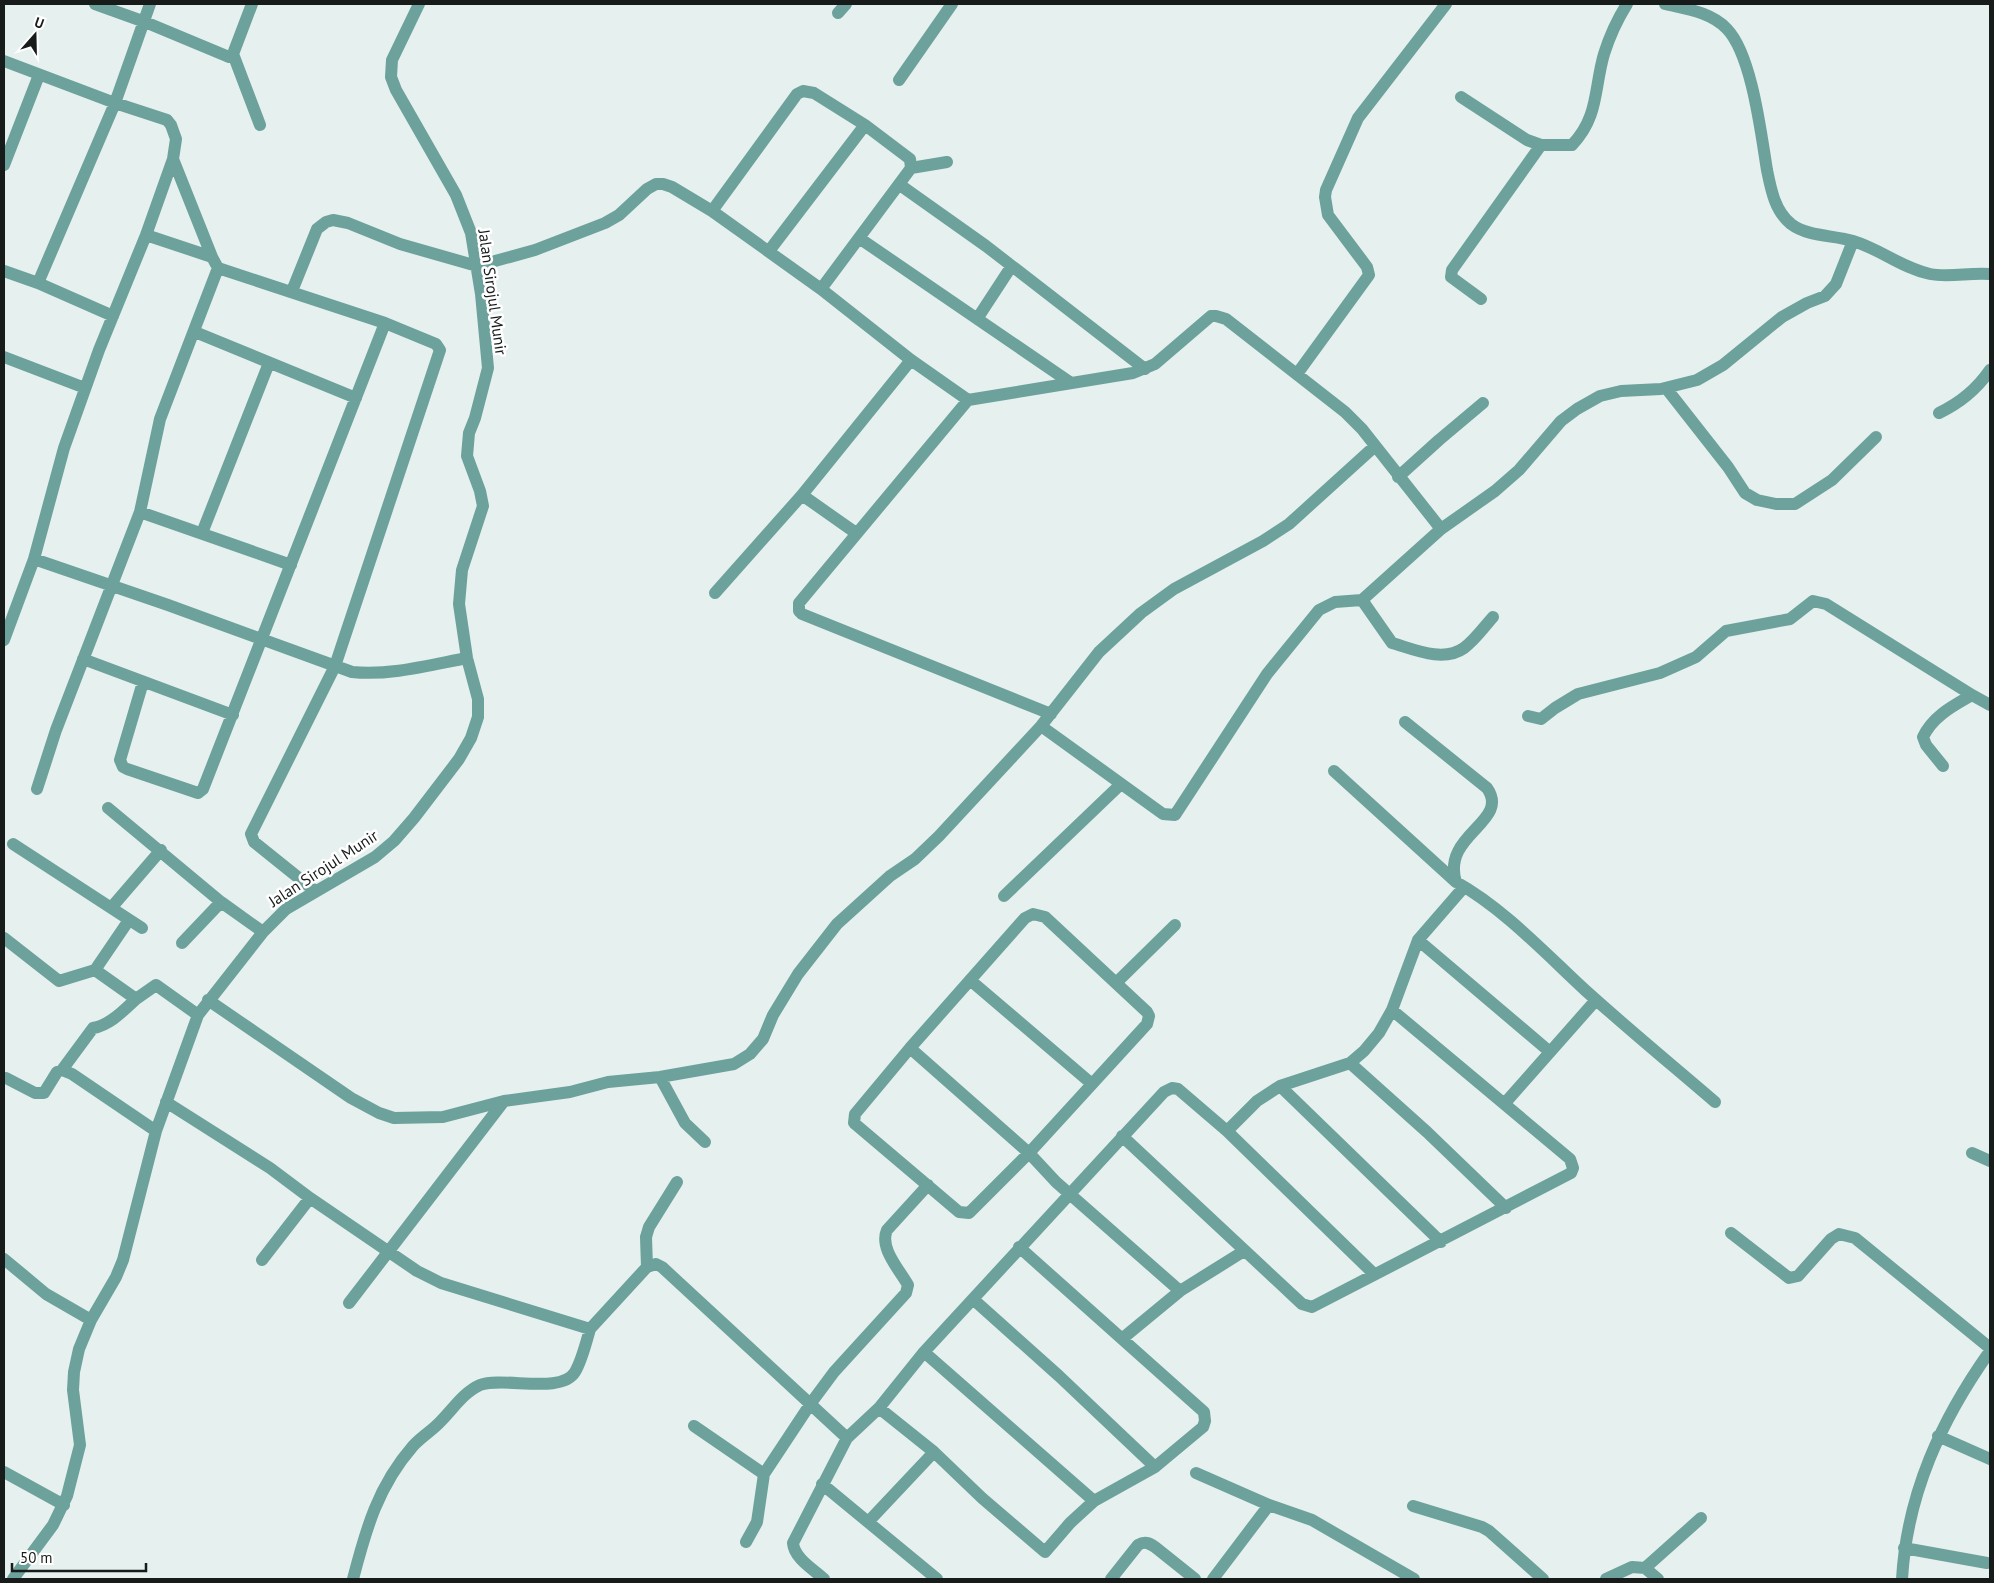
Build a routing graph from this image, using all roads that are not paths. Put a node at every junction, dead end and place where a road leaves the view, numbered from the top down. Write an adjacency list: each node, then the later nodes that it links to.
1 (95, 4): 9 (street)
2 (150, 4): 9 (street)
3 (252, 4): 10 (street)
4 (419, 4): 30 (street, Jalan Sirojul Munir)
5 (952, 4): 13 (street)
6 (1446, 4): 47 (street)
7 (1627, 4): 18 (street)
8 (1665, 4): 27 (street)
9 (145, 22): 10 (street); 15 (street)
10 (231, 55): 16 (street)
11 (4, 61): 12 (street)
12 (39, 75): 15 (street); 21 (street)
13 (899, 80)
14 (1461, 97): 18 (street)
15 (115, 103): 19 (street); 34 (street)
16 (260, 125)
17 (865, 125): 22 (street); 24 (street); 28 (street)
18 (1541, 145): 37 (street)
19 (173, 159): 25 (street); 29 (street)
20 (948, 162): 22 (street)
21 (4, 165)
22 (911, 168): 23 (street)
23 (900, 185): 26 (street); 31 (street)
24 (712, 211): 28 (street); 30 (street)
25 (146, 235): 29 (street); 38 (street)
26 (859, 238): 35 (street); 39 (street)
27 (1853, 241): 33 (street); 50 (street)
28 (769, 251): 35 (street)
29 (215, 262): 36 (street); 41 (street)
30 (477, 266): 36 (street); 71 (street, Jalan Sirojul Munir)
31 (1011, 267): 39 (street); 45 (street)
32 (4, 271): 34 (street)
33 (1990, 274)
34 (38, 283): 38 (street)
35 (821, 289): 43 (street)
36 (292, 292): 40 (street)
37 (1481, 299)
38 (113, 316): 49 (street)
39 (977, 319): 48 (street)
40 (385, 323): 51 (street); 73 (street)
41 (195, 332): 44 (street); 59 (street)
42 (4, 357): 49 (street)
43 (911, 360): 52 (street); 58 (street)
44 (269, 363): 51 (street); 61 (street)
45 (1144, 369): 47 (street); 48 (street)
46 (1990, 370): 54 (street)
47 (1297, 374): 56 (street)
48 (1071, 383): 52 (street)
49 (85, 388): 63 (street)
50 (1666, 388): 55 (street); 60 (street)
51 (356, 398): 64 (street)
52 (968, 400): 62 (street)
53 (1483, 403): 57 (street)
54 (1939, 414)
55 (1876, 437)
56 (1374, 447): 57 (street); 77 (street)
57 (1398, 477): 60 (street)
58 (802, 495): 62 (street); 66 (street)
59 (140, 512): 61 (street); 65 (street)
60 (1441, 529): 67 (street)
61 (202, 533): 64 (street)
62 (856, 533): 77 (street)
63 (34, 559): 65 (street); 69 (street)
64 (291, 565): 70 (street)
65 (112, 585): 70 (street); 72 (street)
66 (715, 593)
67 (1362, 600): 68 (street); 84 (street)
68 (1493, 617)
69 (4, 640)
70 (262, 640): 73 (street); 78 (street)
71 (466, 658): 73 (street); 90 (street, Jalan Sirojul Munir)
72 (84, 659): 74 (street); 85 (street)
73 (335, 666): 90 (street)
74 (143, 682): 78 (street); 78 (street)
75 (1972, 695): 76 (street); 79 (street); 82 (street)
76 (1990, 705)
77 (1050, 714): 81 (street)
78 (233, 715)
79 (1528, 716)
80 (1405, 722): 89 (street)
81 (1041, 726): 84 (street); 113 (street)
82 (1943, 766)
83 (1334, 771): 89 (street)
84 (1121, 784): 91 (street)
85 (37, 789)
86 (108, 808): 88 (street)
87 (13, 844): 93 (street)
88 (161, 850): 92 (street); 93 (street)
89 (1460, 884): 99 (street); 106 (street)
90 (315, 891): 97 (street, Jalan Sirojul Munir)
91 (1004, 896)
92 (221, 902): 97 (street); 100 (street)
93 (111, 908): 94 (street)
94 (128, 920): 96 (street); 101 (street)
95 (1174, 925): 103 (street)
96 (142, 928)
97 (263, 932): 105 (street, Jalan Sirojul Munir)
98 (4, 938): 101 (street)
99 (1418, 940): 107 (street); 110 (street)
100 (182, 943)
101 (95, 970): 104 (street)
102 (970, 980): 103 (street); 109 (street); 115 (street)
103 (1117, 982): 115 (street)
104 (136, 1000): 108 (street); 112 (street)
105 (208, 1000): 108 (street, Jalan Sirojul Munir); 117 (street)
106 (1596, 1000): 110 (street); 119 (street)
107 (1392, 1010): 111 (street); 120 (street)
108 (198, 1014): 118 (street, Jalan Sirojul Munir)
109 (910, 1048): 125 (street); 129 (street)
110 (1550, 1052): 120 (street)
111 (1350, 1063): 116 (street); 132 (street)
112 (62, 1070): 114 (street); 121 (street)
113 (660, 1077): 117 (street); 124 (street)
114 (6, 1078)
115 (1092, 1084): 125 (street)
116 (1280, 1086): 122 (street); 134 (street)
117 (504, 1101): 136 (street)
118 (166, 1102): 121 (street, Jalan Sirojul Munir); 131 (street)
119 (1715, 1102)
120 (1505, 1103): 132 (street)
121 (156, 1131): 145 (street, Jalan Sirojul Munir)
122 (1227, 1131): 123 (street); 141 (street)
123 (1122, 1136): 130 (street); 137 (street)
124 (705, 1142)
125 (1029, 1152): 129 (street); 130 (street)
126 (1972, 1153): 127 (street)
127 (1990, 1160)
128 (677, 1182): 140 (street)
129 (928, 1185): 150 (street)
130 (1070, 1194): 135 (street); 142 (street)
131 (310, 1198): 136 (street); 139 (street)
132 (1506, 1208): 134 (street)
133 (1731, 1233): 148 (street)
134 (1441, 1242): 141 (street)
135 (1019, 1247): 143 (street); 147 (street)
136 (387, 1251): 144 (street); 146 (street)
137 (1244, 1252): 141 (street); 142 (street)
138 (4, 1259): 145 (street)
139 (262, 1260)
140 (647, 1267): 146 (street); 150 (street)
141 (1374, 1274)
142 (1180, 1291): 147 (street)
143 (974, 1300): 149 (street); 157 (street)
144 (348, 1303)
145 (91, 1320): 164 (street, Jalan Sirojul Munir)
146 (590, 1329): 173 (street)
147 (1123, 1338): 157 (street)
148 (1990, 1350): 153 (street)
149 (924, 1352): 151 (street); 162 (street)
150 (815, 1407): 154 (street); 160 (street)
151 (879, 1408): 154 (street); 155 (street)
152 (694, 1426): 160 (street)
153 (1938, 1436): 156 (street); 169 (street)
154 (847, 1438): 161 (street)
155 (934, 1452): 162 (street); 167 (street)
156 (1990, 1458)
157 (1155, 1467): 162 (street)
158 (4, 1472): 164 (street)
159 (1196, 1473): 163 (street)
160 (764, 1474): 168 (street)
161 (822, 1484): 167 (street); 174 (street)
162 (1094, 1501)
163 (1269, 1504): 178 (street); 179 (street)
164 (64, 1505): 172 (street, Jalan Sirojul Munir)
165 (1413, 1506): 180 (street)
166 (1701, 1518): 171 (street)
167 (868, 1522): 175 (street)
168 (746, 1542)
169 (1904, 1548): 170 (street); 183 (street)
170 (1986, 1563)
171 (1646, 1568): 181 (street); 182 (street)
172 (13, 1579)
173 (353, 1579)
174 (824, 1579)
175 (937, 1579)
176 (1111, 1579): 177 (street)
177 (1195, 1579)
178 (1213, 1579)
179 (1414, 1579)
180 (1543, 1579)
181 (1606, 1579)
182 (1658, 1579)
183 (1902, 1579)

